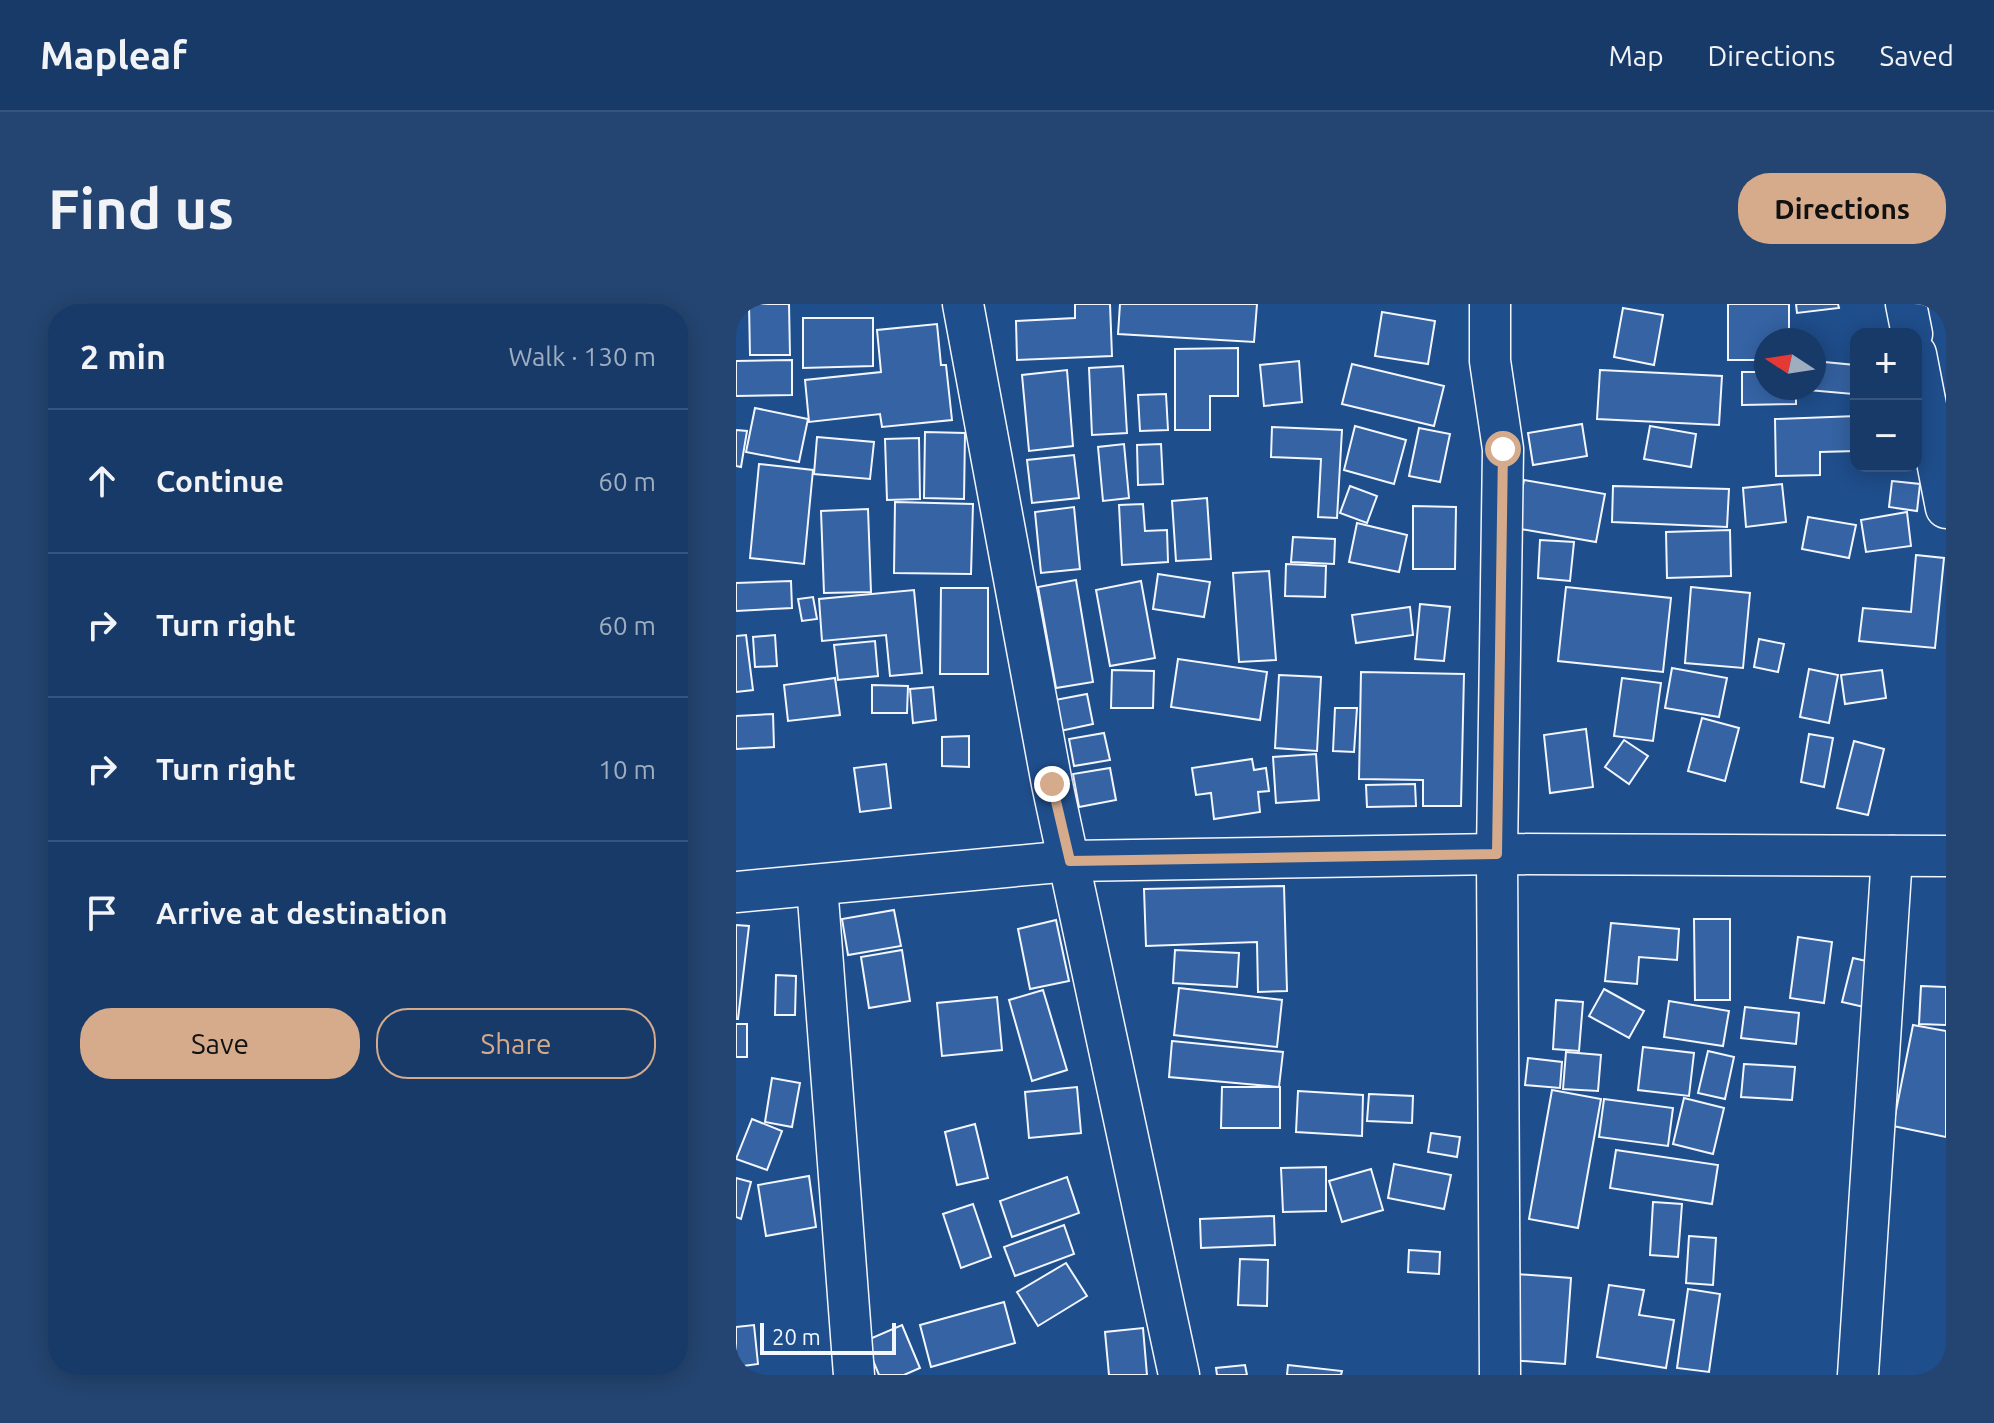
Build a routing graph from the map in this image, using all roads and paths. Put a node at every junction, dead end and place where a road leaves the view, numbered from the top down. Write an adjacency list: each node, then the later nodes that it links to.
1 (963, 304): 10 (street)
2 (1490, 304): 7 (street)
3 (1906, 304): 4 (street)
4 (1911, 328)
5 (1922, 385): 6 (street)
6 (1946, 508)
7 (1497, 854): 8 (street); 10 (street); 15 (street)
8 (1892, 856): 9 (street); 16 (street)
9 (1946, 856)
10 (1070, 861): 11 (street); 14 (street)
11 (817, 885): 12 (street); 13 (street)
12 (736, 892)
13 (854, 1375)
14 (1179, 1375)
15 (1500, 1375)
16 (1858, 1375)

